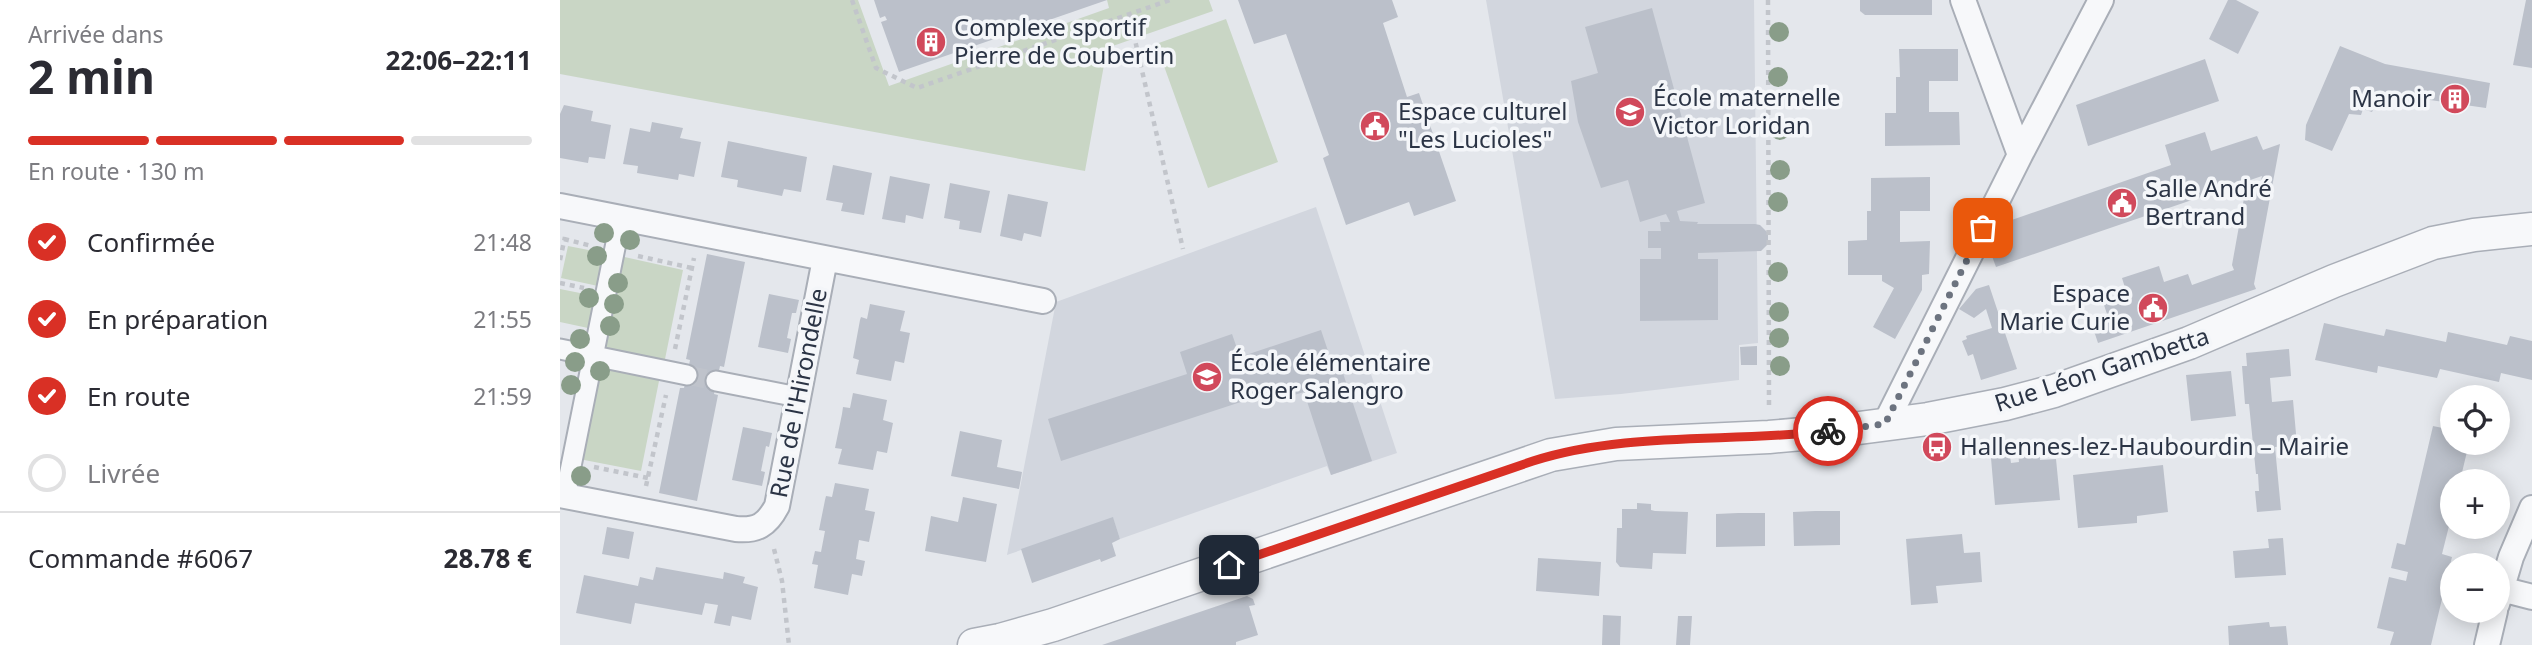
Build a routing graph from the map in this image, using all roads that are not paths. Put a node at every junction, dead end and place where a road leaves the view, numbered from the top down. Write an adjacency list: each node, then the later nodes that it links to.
1 (1963, 0): 3 (street)
2 (2101, 0): 3 (street)
3 (2020, 155): 14 (street)
4 (560, 206): 5 (street, Rue de l'Hirondelle)
5 (621, 218): 7 (street, Rue de l'Hirondelle); 10 (street)
6 (2532, 229): 14 (street, Rue Léon Gambetta)
7 (825, 259): 8 (street, Rue de l'Hirondelle); 13 (street, Rue de l'Hirondelle)
8 (1043, 301)
9 (560, 349): 10 (street)
10 (593, 355): 11 (street); 15 (street)
11 (687, 375)
12 (716, 381): 13 (street)
13 (798, 397): 15 (street, Rue de l'Hirondelle)
14 (1885, 424): 21 (street, Rue Léon Gambetta)
15 (563, 495)
16 (2532, 508): 17 (street)
17 (2510, 560)
18 (2532, 597): 19 (street)
19 (2510, 600)
20 (2492, 623): 22 (street)
21 (974, 645)
22 (2487, 645)

